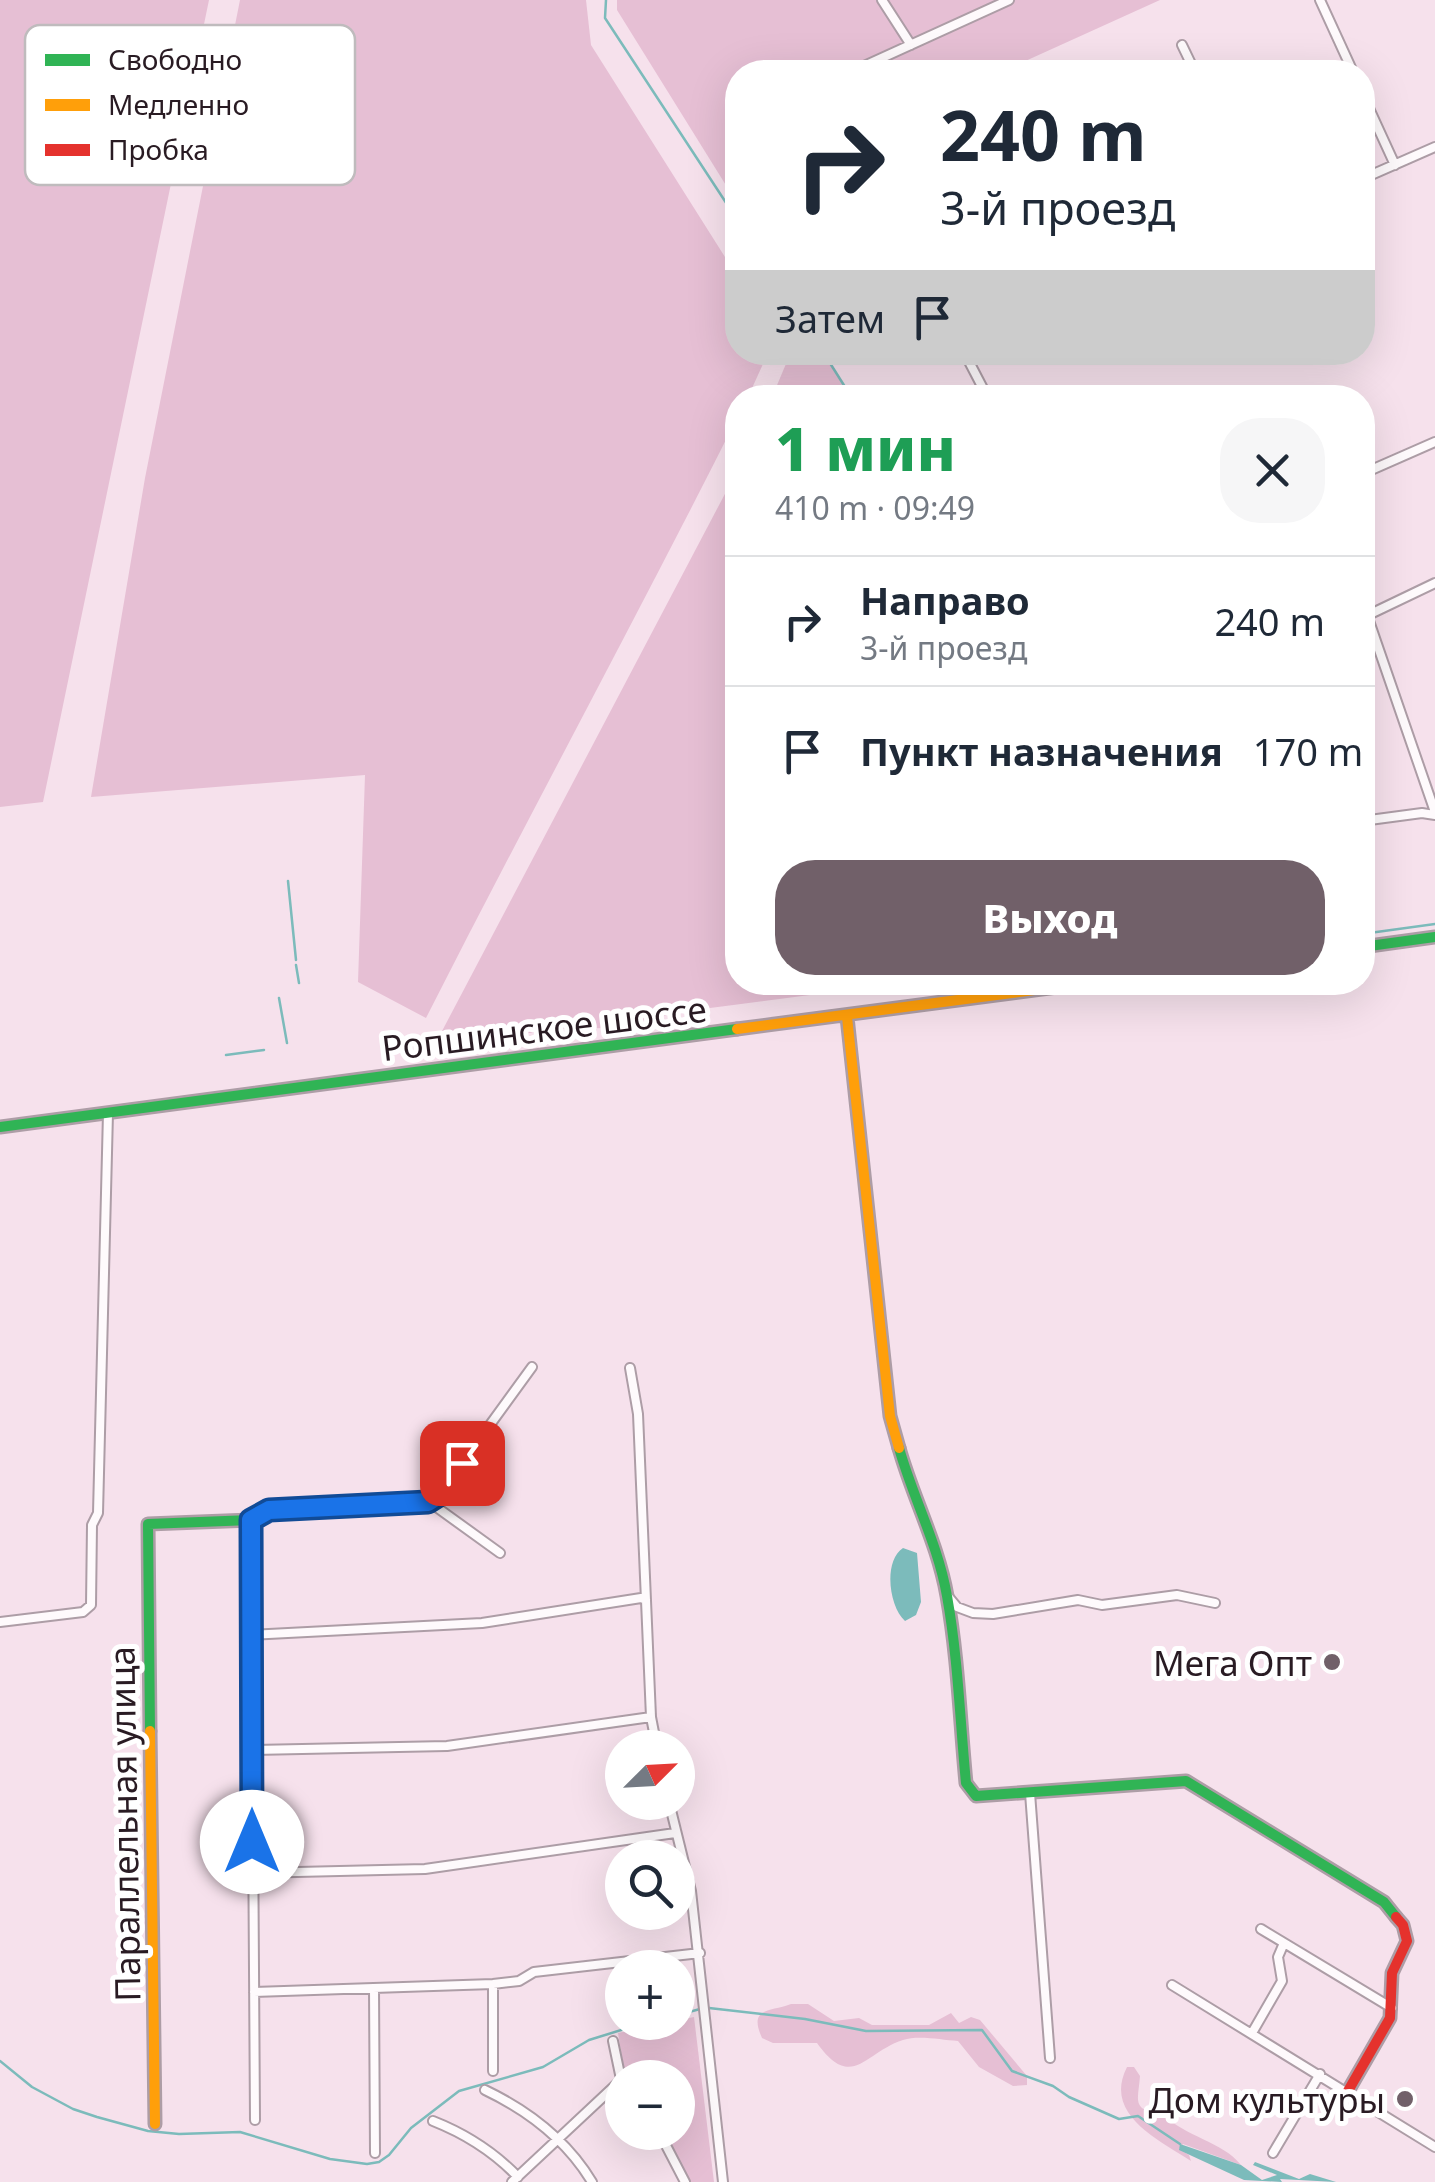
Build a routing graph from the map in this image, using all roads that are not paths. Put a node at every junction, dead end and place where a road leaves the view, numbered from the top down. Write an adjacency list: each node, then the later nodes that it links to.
1 (882, 0): 4 (street)
2 (1009, 0): 4 (street)
3 (1320, 0): 8 (street)
4 (911, 45): 6 (street)
5 (1182, 45): 7 (street)
6 (878, 60)
7 (1189, 60)
8 (1348, 60)
9 (1375, 121): 11 (street)
10 (1435, 147): 11 (street)
11 (1395, 164): 12 (street)
12 (1375, 173)
13 (1435, 442): 14 (street)
14 (1375, 468)
15 (1435, 583): 16 (street)
16 (1375, 611)
17 (1375, 644): 18 (street)
18 (1435, 814): 19 (street)
19 (1375, 819)
20 (1435, 937): 21 (street)
21 (1375, 945)
22 (1003, 995): 23 (street, Ропшинское шоссе)
23 (848, 1017): 24 (street, Ропшинское шоссе); 31 (street)
24 (108, 1113): 25 (street, Ропшинское шоссе); 34 (street)
25 (0, 1127)
26 (532, 1367): 28 (street)
27 (630, 1368): 32 (street)
28 (428, 1502): 29 (street); 30 (street)
29 (251, 1520): 35 (street); 62 (street, Параллельная улица)
30 (500, 1552)
31 (947, 1595): 33 (street); 39 (street)
32 (646, 1600): 35 (street); 36 (street)
33 (1215, 1602)
34 (0, 1622)
35 (251, 1634): 38 (street)
36 (651, 1717): 37 (street); 38 (street)
37 (654, 1730)
38 (252, 1750): 42 (street)
39 (1030, 1792): 50 (street); 53 (street)
40 (672, 1820): 41 (street)
41 (675, 1833): 42 (street); 45 (street)
42 (253, 1873): 49 (street)
43 (1261, 1929): 44 (street)
44 (1284, 1943): 50 (street); 51 (street)
45 (700, 1953): 46 (street); 71 (street)
46 (492, 1984): 48 (street); 55 (street)
47 (1172, 1985): 51 (street)
48 (374, 1988): 49 (street); 66 (street)
49 (254, 1992): 60 (street)
50 (1392, 2008): 58 (street)
51 (1252, 2033): 56 (street)
52 (613, 2041): 54 (street)
53 (1050, 2058)
54 (617, 2060)
55 (493, 2071)
56 (1320, 2074): 58 (street); 67 (street)
57 (484, 2090): 63 (street)
58 (1348, 2091): 64 (street)
59 (605, 2097): 63 (street)
60 (254, 2120)
61 (433, 2120): 68 (street)
62 (155, 2124)
63 (559, 2139): 68 (street); 69 (street)
64 (1435, 2147)
65 (669, 2150): 70 (street)
66 (375, 2153)
67 (1273, 2153)
68 (515, 2179)
69 (592, 2182)
70 (686, 2182)
71 (723, 2182)

